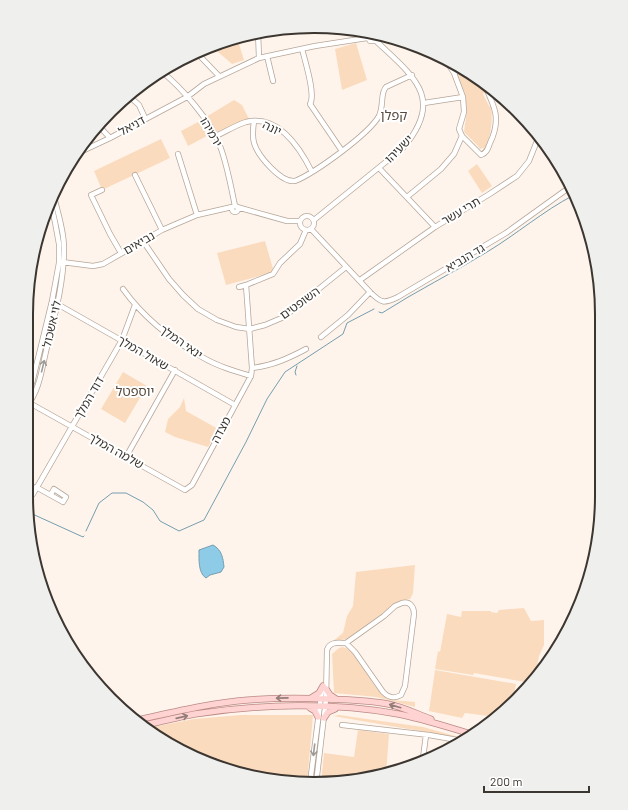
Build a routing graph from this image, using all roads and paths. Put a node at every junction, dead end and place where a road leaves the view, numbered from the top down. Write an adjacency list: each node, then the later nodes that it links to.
1 (358, 36): 5 (street)
2 (258, 38): 8 (street)
3 (369, 38): 4 (street)
4 (375, 40): 12 (street)
5 (302, 49): 6 (street); 28 (street)
6 (267, 56): 8 (street); 14 (street)
7 (201, 57): 13 (street)
8 (259, 58): 13 (street)
9 (452, 70): 10 (street)
10 (454, 73): 17 (street)
11 (167, 75): 16 (street, ירמיהו)
12 (412, 75): 19 (street); 28 (street)
13 (219, 76): 16 (street)
14 (273, 81)
15 (489, 94): 24 (street)
16 (186, 97): 20 (street, דניאל); 23 (street, ירמיהו)
17 (463, 97): 19 (street); 24 (street)
18 (133, 100): 20 (street)
19 (424, 103): 30 (street, ישעיהו)
20 (145, 118): 25 (street, דניאל)
21 (254, 121): 23 (street, יונה); 31 (street, יונה); 31 (street)
22 (102, 130): 25 (street)
23 (216, 136): 37 (street, ירמיהו)
24 (462, 136): 35 (street)
25 (110, 138): 27 (street, דניאל)
26 (536, 142): 42 (street, תרי עשר)
27 (87, 149)
28 (342, 151): 31 (street)
29 (178, 154): 39 (street)
30 (379, 168): 35 (street, תרי עשר); 40 (street, ישעיהו)
31 (312, 172)
32 (134, 175): 43 (street)
33 (102, 190): 46 (street)
34 (566, 190): 53 (street, גד הנביא)
35 (407, 197): 42 (street, תרי עשר)
36 (55, 203): 47 (street)
37 (235, 209): 39 (street, נביאים); 41 (street, נביאים)
38 (52, 211): 47 (street)
39 (197, 215): 43 (street, נביאים)
40 (314, 220): 41 (street); 44 (street)
41 (300, 221): 44 (street)
42 (435, 226): 49 (street)
43 (162, 230): 45 (street, נביאים)
44 (309, 230): 48 (street); 50 (street)
45 (143, 241): 46 (street, נביאים); 57 (street, השופטים)
46 (122, 253): 47 (street, נביאים)
47 (61, 262): 54 (street, לוי אשכול); 55 (street, לוי אשכול)
48 (346, 267): 49 (street); 57 (street, השופטים)
49 (360, 280): 53 (street, גד הנביא)
50 (246, 285): 51 (street); 57 (street, מצדה)
51 (239, 287)
52 (123, 289): 56 (street, ינאי המלך)
53 (370, 292): 58 (street)
54 (52, 301): 55 (street, שאול המלך); 64 (street, לוי אשכול)
55 (58, 304): 59 (street, שאול המלך); 65 (street, לוי אשכול, one-way to 55)
56 (135, 305): 59 (street, דוד המלך); 63 (street, ינאי המלך)
57 (250, 329): 61 (street, מצדה)
58 (321, 337)
59 (122, 340): 62 (street, שאול המלך); 68 (street, דוד המלך)
60 (306, 349): 61 (street)
61 (252, 368): 63 (street, מצדה)
62 (175, 370): 66 (street, שאול המלך); 69 (street)
63 (251, 376): 66 (street, מצדה)
64 (33, 379)
65 (33, 393)
66 (235, 404): 71 (street, מצדה)
67 (33, 405): 68 (street, שלמה המלך)
68 (72, 426): 69 (street, שלמה המלך); 70 (street, דוד המלך)
69 (126, 457): 71 (street, שלמה המלך)
70 (36, 487): 72 (street, דוד המלך); 73 (street)
71 (184, 490)
72 (33, 494)
73 (50, 494)
74 (351, 640): 75 (street); 76 (street); 76 (street)
75 (346, 643): 76 (street); 77 (street)
76 (351, 648)
77 (325, 688): 78 (main road); 79 (street); 80 (main road)
78 (310, 698): 79 (main road); 85 (main road, one-way to 85)
79 (323, 699): 80 (main road); 82 (street)
80 (338, 699): 88 (main road, one-way to 80)
81 (308, 707): 82 (main road); 84 (main road); 86 (main road, one-way to 81)
82 (322, 707): 83 (main road); 84 (street)
83 (338, 708): 84 (main road); 88 (main road)
84 (321, 718): 93 (street, one-way to 93); 94 (street)
85 (143, 719)
86 (149, 724)
87 (342, 725): 90 (street)
88 (458, 730): 89 (main road)
89 (466, 732)
90 (426, 735): 91 (street); 92 (street)
91 (454, 739)
92 (424, 755)
93 (311, 777)
94 (317, 777)

